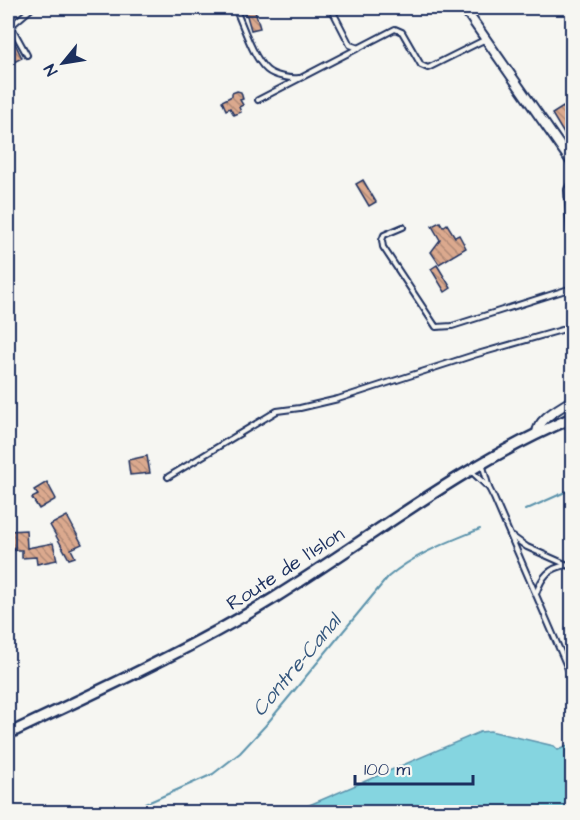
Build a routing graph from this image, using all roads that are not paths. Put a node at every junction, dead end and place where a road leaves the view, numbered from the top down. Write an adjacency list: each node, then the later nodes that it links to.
1 (32, 8): 7 (lane)
2 (235, 8): 8 (lane)
3 (331, 8): 6 (lane)
4 (464, 8): 5 (street)
5 (486, 39): 6 (lane); 10 (street)
6 (359, 49): 8 (lane)
7 (27, 55)
8 (301, 78): 9 (lane)
9 (258, 100)
10 (573, 163)
11 (573, 184): 13 (street)
12 (403, 227): 14 (lane)
13 (573, 234)
14 (573, 288)
15 (573, 327): 21 (lane)
16 (573, 400): 18 (street)
17 (573, 418): 18 (street, Route de l'Islon)
18 (537, 433): 19 (street, Route de l'Islon)
19 (482, 462): 20 (street, Route de l'Islon); 22 (lane)
20 (469, 469): 22 (lane); 27 (street, Route de l'Islon)
21 (168, 477)
22 (489, 488): 23 (lane)
23 (509, 531): 24 (lane); 25 (lane)
24 (570, 566): 25 (lane)
25 (536, 595): 26 (lane)
26 (573, 678)
27 (8, 734)

